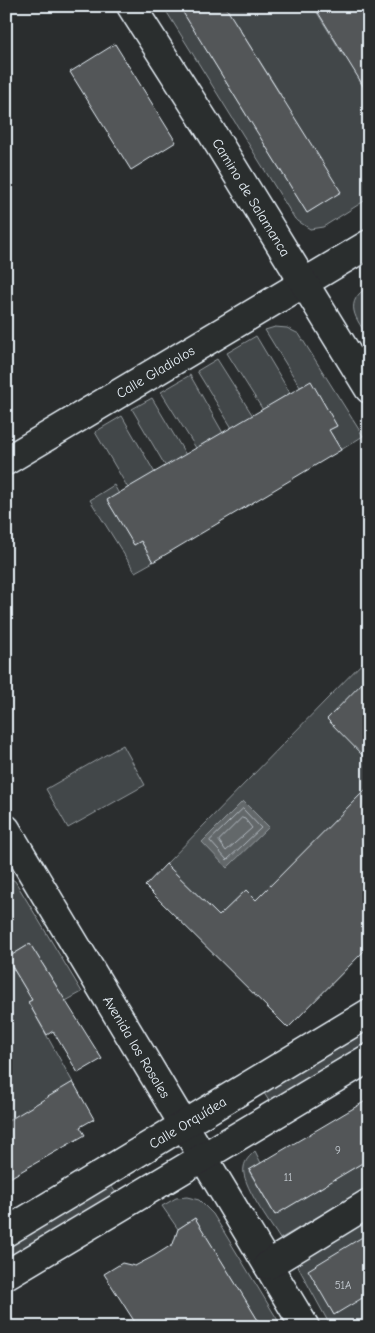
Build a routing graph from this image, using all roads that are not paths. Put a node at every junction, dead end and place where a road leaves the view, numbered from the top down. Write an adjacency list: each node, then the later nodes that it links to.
1 (132, 6): 3 (street, Camino de Salamanca)
2 (369, 244): 3 (street, Calle Gladiolos)
3 (304, 284): 4 (street, Camino de Salamanca); 5 (street, Calle Gladiolos)
4 (369, 389)
5 (6, 461)
6 (8, 836): 9 (street, Avenida los Rosales)
7 (369, 1013): 9 (street, Calle Orquídea)
8 (369, 1058): 10 (street)
9 (184, 1125): 10 (street, Avenida los Rosales); 12 (street, Calle Orquídea)
10 (204, 1157): 13 (street, Avenida los Rosales); 14 (street)
11 (369, 1203): 13 (street)
12 (6, 1232)
13 (268, 1265): 15 (street, Avenida los Rosales)
14 (6, 1275)
15 (305, 1327)

